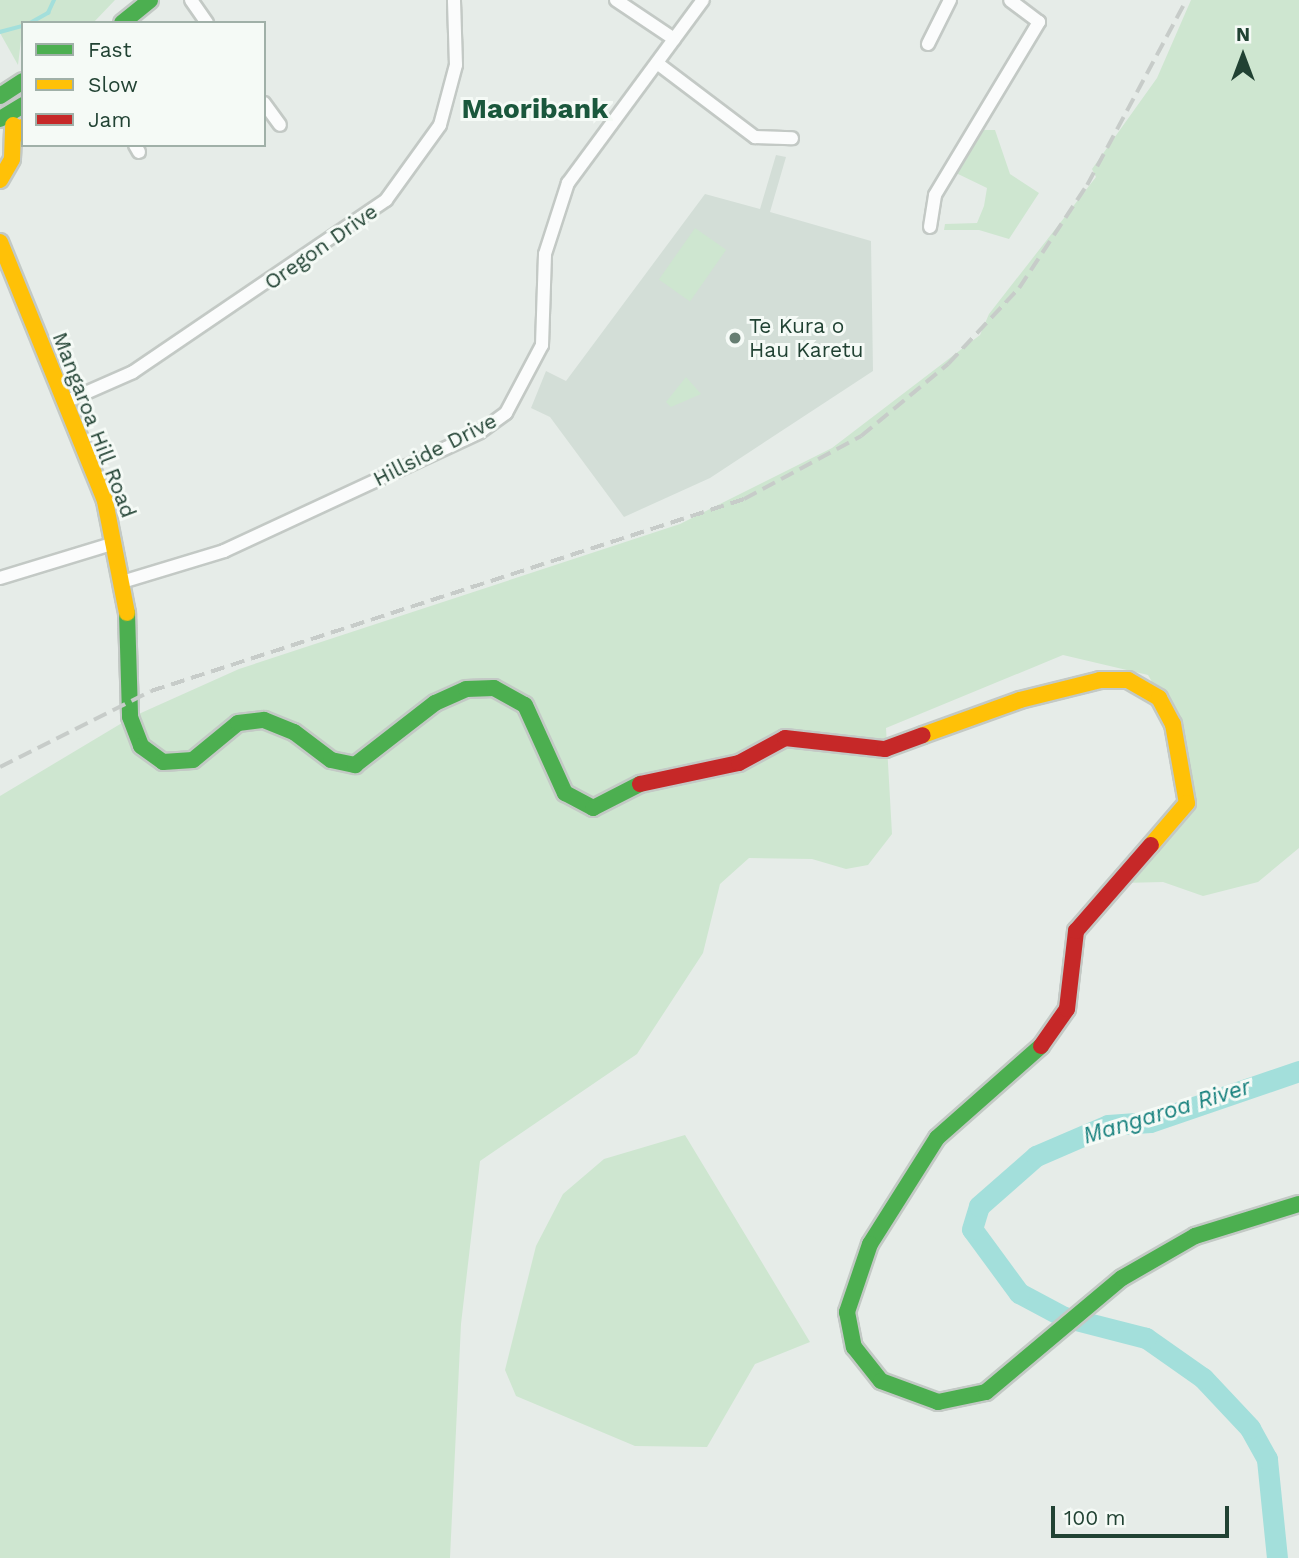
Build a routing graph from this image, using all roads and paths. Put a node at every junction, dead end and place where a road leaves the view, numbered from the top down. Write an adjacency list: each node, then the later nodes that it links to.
1 (150, 0): 8 (main road)
2 (191, 0): 9 (street)
3 (454, 0): 23 (street, Oregon Drive)
4 (616, 0): 10 (street)
5 (703, 0): 10 (street, Hillside Drive)
6 (950, 0): 11 (street)
7 (1010, 0): 21 (street)
8 (124, 21)
9 (206, 21)
10 (674, 39): 12 (street, Hillside Drive)
11 (928, 44)
12 (657, 63): 19 (street); 26 (street, Hillside Drive)
13 (21, 84): 16 (main road)
14 (21, 105): 16 (main road)
15 (266, 106): 17 (street)
16 (2, 108): 18 (main road)
17 (280, 125)
18 (19, 131): 20 (main road)
19 (792, 138)
20 (0, 180)
21 (930, 227)
22 (0, 242): 23 (main road, Mangaroa Hill Road)
23 (65, 402): 24 (main road, Mangaroa Hill Road)
24 (115, 543): 25 (street); 26 (main road, Mangaroa Hill Road)
25 (0, 578)
26 (122, 582): 27 (main road, Mangaroa Hill Road)
27 (1299, 1204)

